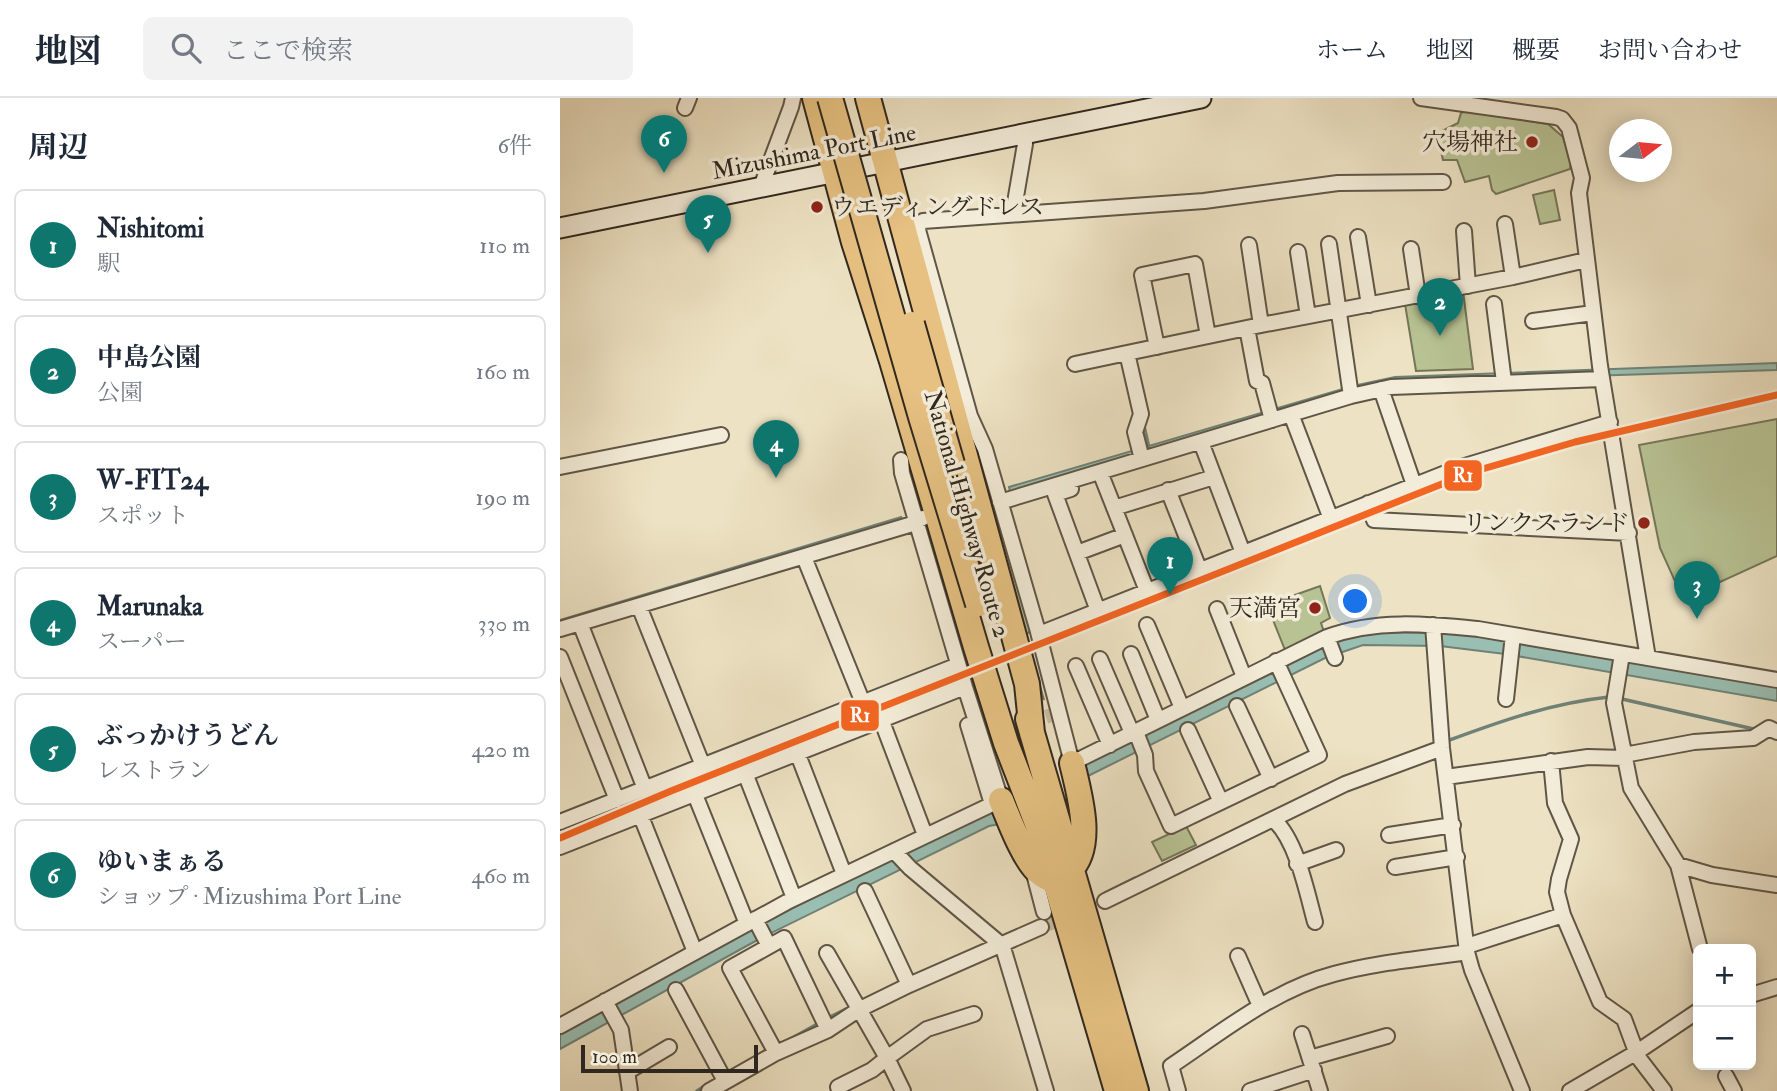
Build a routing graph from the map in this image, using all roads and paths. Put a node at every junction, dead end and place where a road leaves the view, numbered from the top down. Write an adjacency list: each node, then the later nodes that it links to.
1 (793, 98): 12 (street)
2 (815, 98): 10 (highway)
3 (830, 98): 65 (highway, National Highway Route 2, bridge)
4 (847, 98): 65 (highway, National Highway Route 2, bridge)
5 (868, 98): 9 (highway)
6 (1201, 98): 8 (main road, Mizushima Port Line)
7 (1421, 98): 22 (street)
8 (1024, 133): 9 (main road, Mizushima Port Line); 13 (street)
9 (886, 162): 10 (main road, Mizushima Port Line); 53 (highway)
10 (835, 172): 12 (main road, Mizushima Port Line); 56 (highway)
11 (1443, 182): 13 (street)
12 (761, 187): 15 (main road, Mizushima Port Line)
13 (1013, 214): 53 (street)
14 (1505, 224): 23 (street)
15 (560, 228)
16 (1464, 231): 24 (street)
17 (1358, 237): 27 (street)
18 (1329, 244): 28 (street)
19 (1249, 245): 32 (street)
20 (1411, 249): 25 (street)
21 (1298, 252): 30 (street)
22 (1586, 260): 23 (street); 29 (street)
23 (1513, 277): 24 (street)
24 (1468, 286): 25 (street)
25 (1418, 296): 27 (street)
26 (1494, 304): 38 (street)
27 (1369, 305): 28 (street)
28 (1338, 311): 30 (street); 40 (street)
29 (1593, 313): 31 (street); 37 (street)
30 (1308, 316): 32 (street)
31 (1533, 321)
32 (1254, 326): 33 (street); 42 (street)
33 (1208, 336): 34 (street); 34 (street)
34 (1157, 347): 35 (street)
35 (1126, 353): 36 (street); 46 (street)
36 (1075, 364)
37 (1601, 374): 38 (street); 43 (street)
38 (1504, 378): 39 (street)
39 (1381, 389): 40 (street); 51 (street)
40 (1350, 391): 41 (street)
41 (1291, 414): 42 (street); 57 (street)
42 (1271, 415): 45 (street)
43 (1610, 422): 51 (street); 58 (street)
44 (721, 435): 48 (street)
45 (1200, 442): 46 (street); 50 (street)
46 (1140, 453): 49 (street)
47 (901, 460): 56 (street)
48 (560, 467)
49 (1101, 476): 53 (street); 55 (street); 60 (street)
50 (1214, 477): 52 (street); 61 (street)
51 (1414, 485): 54 (street)
52 (1168, 490): 55 (street); 63 (street)
53 (992, 501): 73 (street); 97 (highway)
54 (1368, 503): 57 (street); 58 (street)
55 (1114, 508): 59 (street)
56 (927, 517): 62 (street); 83 (street); 118 (highway)
57 (1331, 519): 61 (street)
58 (1629, 533): 80 (street)
59 (1125, 536): 60 (street); 64 (street)
60 (1077, 553): 68 (street)
61 (1243, 553): 63 (street)
62 (804, 557): 66 (street); 89 (street)
63 (1200, 570): 64 (street)
64 (1147, 591): 68 (street)
65 (985, 602): 97 (highway, National Highway Route 2); 118 (highway, National Highway Route 2)
66 (639, 606): 69 (street); 105 (street)
67 (1217, 609): 85 (street)
68 (1098, 611): 73 (street)
69 (580, 623): 72 (street); 109 (street)
70 (1147, 625): 91 (street)
71 (1433, 628): 74 (street); 75 (street); 100 (street)
72 (560, 629)
73 (1039, 634): 104 (street)
74 (1513, 637): 77 (street); 88 (street)
75 (1327, 639): 79 (street); 82 (street)
76 (1130, 654): 93 (street)
77 (1622, 656): 80 (street); 102 (street)
78 (560, 657): 111 (street)
79 (1334, 657)
80 (1648, 658): 86 (street)
81 (1100, 659): 98 (street)
82 (1277, 663): 85 (street); 108 (street)
83 (958, 665): 87 (street); 89 (street)
84 (1076, 666): 99 (street)
85 (1244, 677): 91 (street)
86 (1777, 680)
87 (965, 687): 92 (street); 112 (street)
88 (1506, 699)
89 (863, 702): 105 (street)
90 (1237, 706): 108 (street)
91 (1182, 708): 93 (street)
92 (881, 719): 101 (street); 119 (street)
93 (1158, 720): 98 (street)
94 (968, 725): 112 (street)
95 (1188, 730): 113 (street)
96 (1768, 732): 102 (street)
97 (1032, 733): 130 (highway, National Highway Route 2)
98 (1135, 733): 99 (street); 113 (street)
99 (1110, 745): 104 (street)
100 (1442, 748): 107 (street); 115 (street)
101 (797, 752): 106 (street); 129 (street)
102 (1624, 757): 103 (street); 126 (street)
103 (1551, 761): 107 (street); 135 (street)
104 (1072, 763): 130 (highway)
105 (703, 766): 109 (street)
106 (745, 773): 110 (street); 133 (street)
107 (1446, 777): 117 (street)
108 (1271, 779): 113 (street)
109 (645, 789): 111 (street)
110 (694, 792): 114 (street); 136 (street)
111 (617, 800): 116 (street)
112 (997, 802): 119 (street); 127 (highway)
113 (1221, 802)
114 (640, 814): 121 (street); 142 (street)
115 (1274, 820): 125 (street); 134 (street)
116 (560, 822)
117 (1453, 825): 120 (street); 124 (street)
118 (1040, 831): 130 (highway, National Highway Route 2)
119 (925, 835): 123 (street)
120 (1389, 835)
121 (560, 847)
122 (1336, 850): 125 (street)
123 (895, 853): 129 (street); 139 (street)
124 (1457, 857): 128 (street); 141 (street)
125 (1297, 864): 137 (street)
126 (1678, 865): 131 (street); 140 (street)
127 (1032, 866): 130 (highway); 139 (street)
128 (1395, 867)
129 (844, 874): 133 (street)
130 (1062, 875): 152 (highway, National Highway Route 2); 172 (highway, National Highway Route 2)
131 (1777, 885)
132 (864, 891): 145 (street)
133 (794, 898): 136 (street)
134 (1105, 901)
135 (1563, 915): 141 (street); 161 (street)
136 (753, 922): 138 (street); 142 (street)
137 (1315, 922)
138 (767, 942): 155 (street); 160 (street)
139 (998, 942): 145 (street); 171 (street)
140 (1699, 944)
141 (1467, 949): 149 (street); 178 (street)
142 (695, 952): 150 (street)
143 (827, 953): 151 (street)
144 (1238, 956): 149 (street)
145 (907, 980): 151 (street)
146 (1777, 987): 148 (street)
147 (676, 990): 165 (street)
148 (1756, 993)
149 (1260, 1006): 175 (street)
150 (610, 1009): 156 (street); 164 (street)
151 (858, 1010): 155 (street); 162 (street)
152 (1114, 1010): 173 (highway, National Highway Route 2); 174 (highway)
153 (974, 1014): 162 (street)
154 (1693, 1014): 161 (street)
155 (825, 1023): 160 (street)
156 (560, 1026)
157 (1303, 1034): 163 (street)
158 (1387, 1036): 163 (street)
159 (669, 1047): 164 (street)
160 (774, 1049): 165 (street)
161 (1637, 1052): 179 (street); 180 (street)
162 (887, 1058): 167 (street); 170 (street)
163 (1312, 1064): 176 (street); 177 (street)
164 (627, 1072): 168 (street)
165 (723, 1076): 169 (street)
166 (1726, 1076): 181 (street)
167 (838, 1087)
168 (630, 1091)
169 (709, 1091)
170 (902, 1091)
171 (1046, 1091)
172 (1117, 1091)
173 (1136, 1091)
174 (1145, 1091)
175 (1178, 1091)
176 (1250, 1091)
177 (1320, 1091)
178 (1522, 1091)
179 (1570, 1091)
180 (1664, 1091)
181 (1734, 1091)

